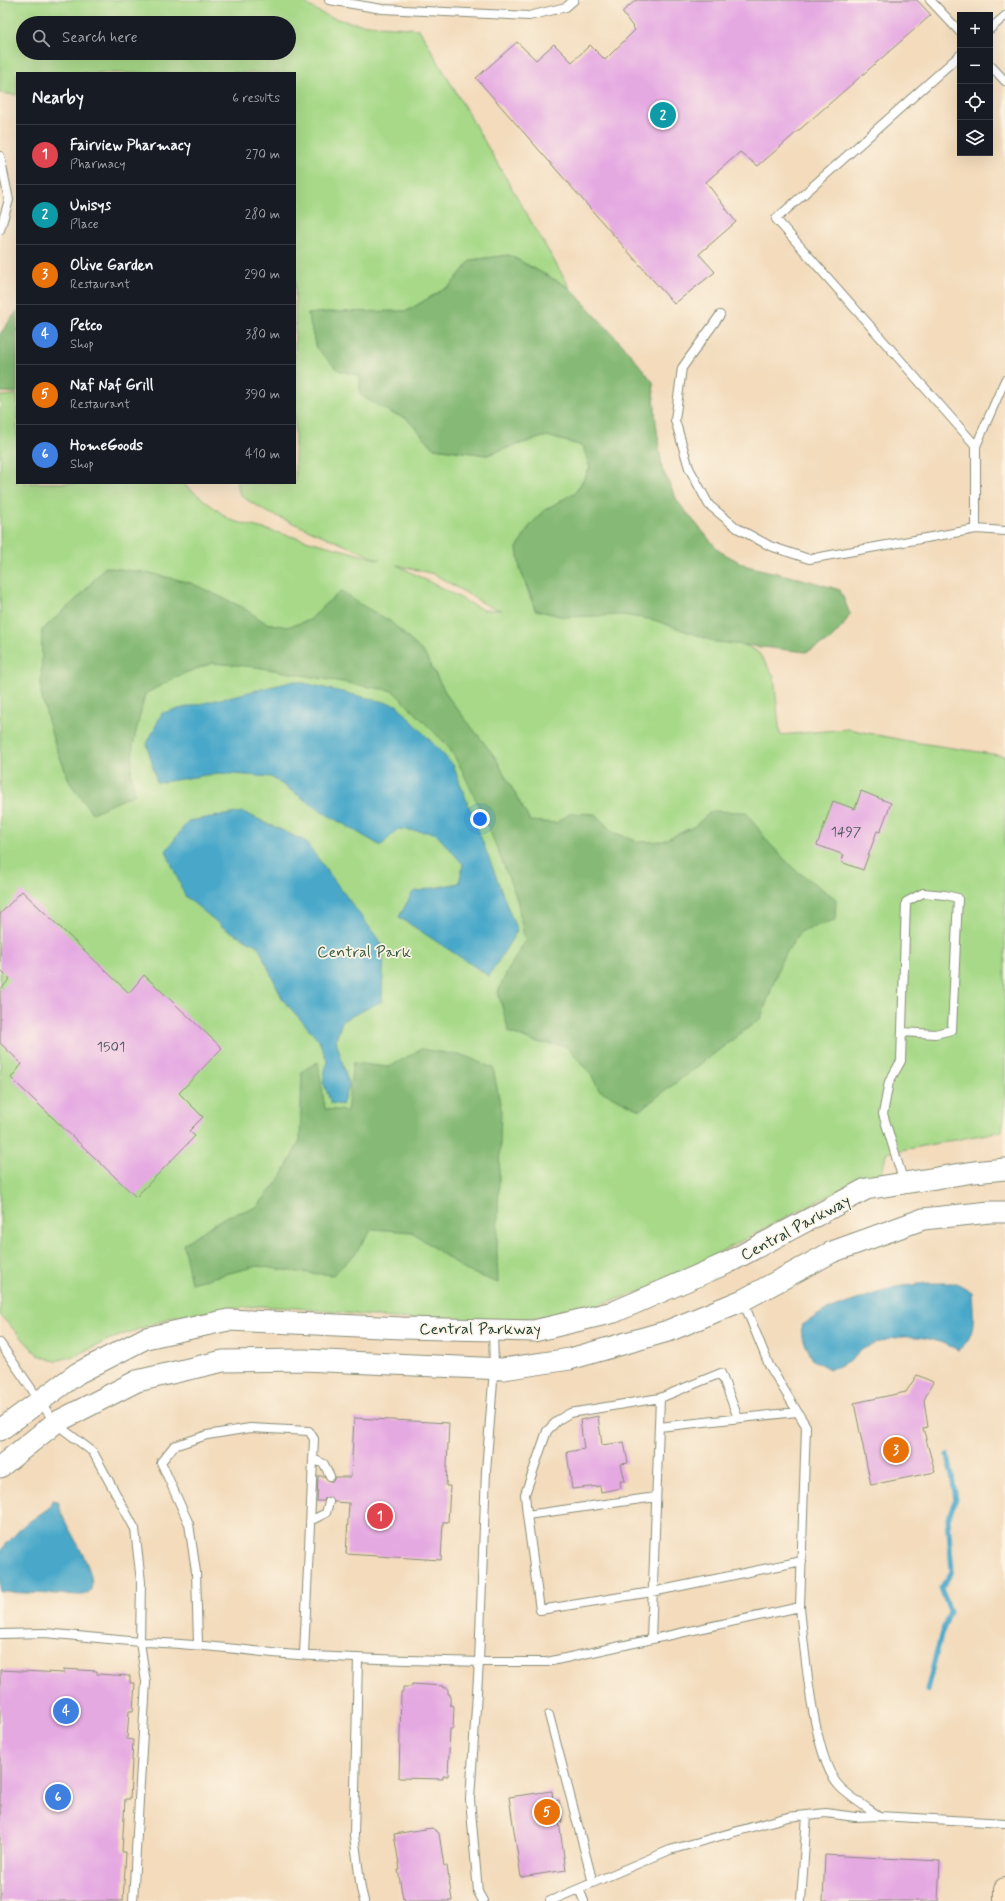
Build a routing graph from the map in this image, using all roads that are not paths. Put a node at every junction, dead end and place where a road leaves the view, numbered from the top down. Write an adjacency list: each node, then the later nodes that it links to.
1 (329, 0): 2 (lane)
2 (574, 0)
3 (930, 0): 6 (lane)
4 (1005, 16): 5 (lane)
5 (993, 26)
6 (957, 29)
7 (957, 58): 14 (lane)
8 (993, 68): 9 (lane)
9 (1005, 81)
10 (0, 156): 11 (lane)
11 (0, 230)
12 (720, 315): 15 (lane)
13 (1005, 380): 14 (lane)
14 (976, 446): 15 (lane)
15 (976, 530): 16 (lane)
16 (1005, 531)
17 (902, 1032): 17 (lane); 19 (lane)
18 (1005, 1169): 19 (street, Central Parkway)
19 (904, 1183): 22 (street, Central Parkway)
20 (1005, 1212): 21 (street)
21 (743, 1300): 24 (street); 27 (lane)
22 (493, 1330): 24 (lane); 26 (street, Central Parkway)
23 (0, 1343): 26 (lane)
24 (494, 1369): 29 (street); 48 (lane)
25 (660, 1398): 28 (lane); 30 (lane); 37 (lane)
26 (40, 1401): 29 (lane); 31 (street, Central Parkway)
27 (797, 1412): 28 (lane); 39 (lane)
28 (738, 1418): 30 (lane)
29 (55, 1423): 33 (street); 44 (lane)
30 (659, 1427): 35 (lane)
31 (0, 1430)
32 (313, 1459): 34 (lane); 38 (lane); 45 (lane)
33 (0, 1467)
34 (330, 1476)
35 (656, 1497): 37 (lane); 40 (lane)
36 (329, 1502): 38 (lane)
37 (527, 1515): 40 (lane)
38 (310, 1521): 46 (lane)
39 (802, 1561): 40 (lane); 41 (lane)
40 (652, 1592): 43 (lane)
41 (800, 1607): 43 (lane); 51 (lane)
42 (0, 1634): 44 (lane)
43 (651, 1640): 48 (lane)
44 (140, 1642): 45 (lane); 56 (lane)
45 (198, 1644): 46 (lane)
46 (304, 1654): 47 (lane)
47 (358, 1658): 48 (lane); 57 (lane)
48 (479, 1662): 58 (lane)
49 (549, 1715): 53 (lane)
50 (807, 1815): 51 (lane); 53 (lane); 61 (lane)
51 (879, 1816): 52 (lane)
52 (1005, 1823)
53 (593, 1883): 54 (lane)
54 (579, 1889): 59 (lane); 60 (lane)
55 (1005, 1890): 62 (main road)
56 (132, 1901)
57 (364, 1901)
58 (483, 1901)
59 (550, 1901)
60 (584, 1901)
61 (801, 1901)
62 (1004, 1901)

